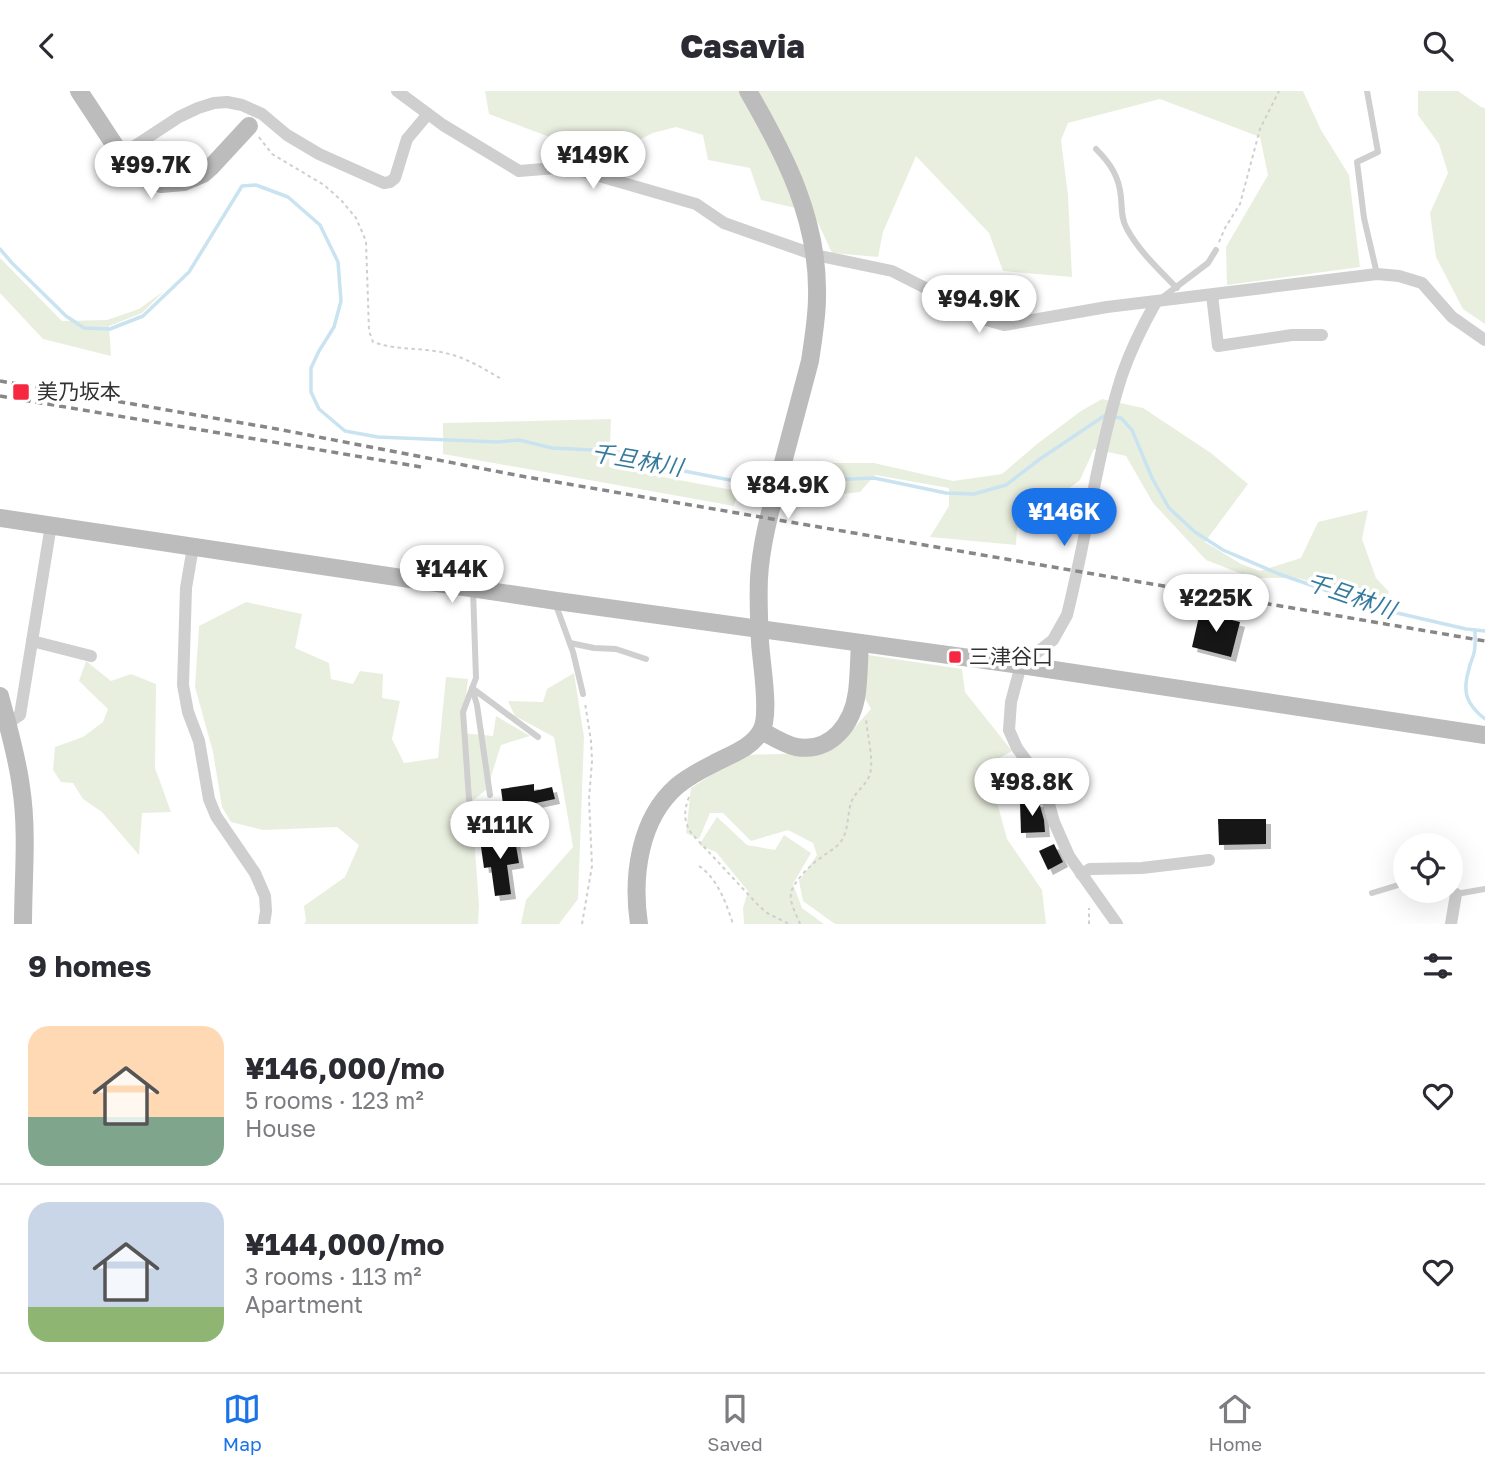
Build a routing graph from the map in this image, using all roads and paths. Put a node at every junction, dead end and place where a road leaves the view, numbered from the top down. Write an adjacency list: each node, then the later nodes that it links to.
1 (397, 91): 6 (street)
2 (747, 91): 11 (street)
3 (1279, 91): 10 (path)
4 (1367, 91): 12 (lane)
5 (85, 93): 9 (street)
6 (428, 114): 9 (street); 11 (street)
7 (248, 126): 9 (street); 18 (path)
8 (1096, 149): 13 (lane)
9 (121, 155)
10 (1216, 250): 13 (lane)
11 (815, 255): 15 (street); 34 (street)
12 (1377, 274): 14 (street); 17 (street)
13 (1177, 288): 15 (lane)
14 (1212, 295): 15 (street); 16 (street)
15 (1156, 302): 29 (street)
16 (1322, 335)
17 (1485, 340)
18 (503, 380)
19 (0, 518): 20 (street)
20 (51, 525): 21 (street); 24 (street)
21 (193, 547): 22 (street); 49 (street)
22 (473, 589): 23 (street); 30 (lane)
23 (558, 601): 25 (lane); 26 (street)
24 (32, 641): 27 (street); 32 (street)
25 (570, 643): 28 (lane); 31 (lane)
26 (860, 643): 29 (street); 34 (street)
27 (91, 656)
28 (646, 659)
29 (1021, 665): 35 (street); 42 (street)
30 (472, 688): 36 (lane); 38 (lane); 39 (lane)
31 (583, 694): 50 (path)
32 (3, 709): 48 (street)
33 (866, 717): 54 (path)
34 (762, 730): 37 (street)
35 (1485, 735)
36 (538, 737)
37 (686, 780): 51 (street); 53 (path)
38 (490, 795)
39 (469, 799)
40 (1209, 860): 42 (street)
41 (699, 866): 52 (path)
42 (1081, 874): 55 (street)
43 (1393, 887): 46 (lane)
44 (1485, 889): 45 (lane)
45 (1463, 891)
46 (1372, 893)
47 (1452, 903): 56 (street)
48 (23, 924)
49 (264, 924)
50 (582, 924)
51 (639, 924)
52 (733, 924)
53 (789, 924)
54 (800, 924)
55 (1117, 924)
56 (1451, 924)

